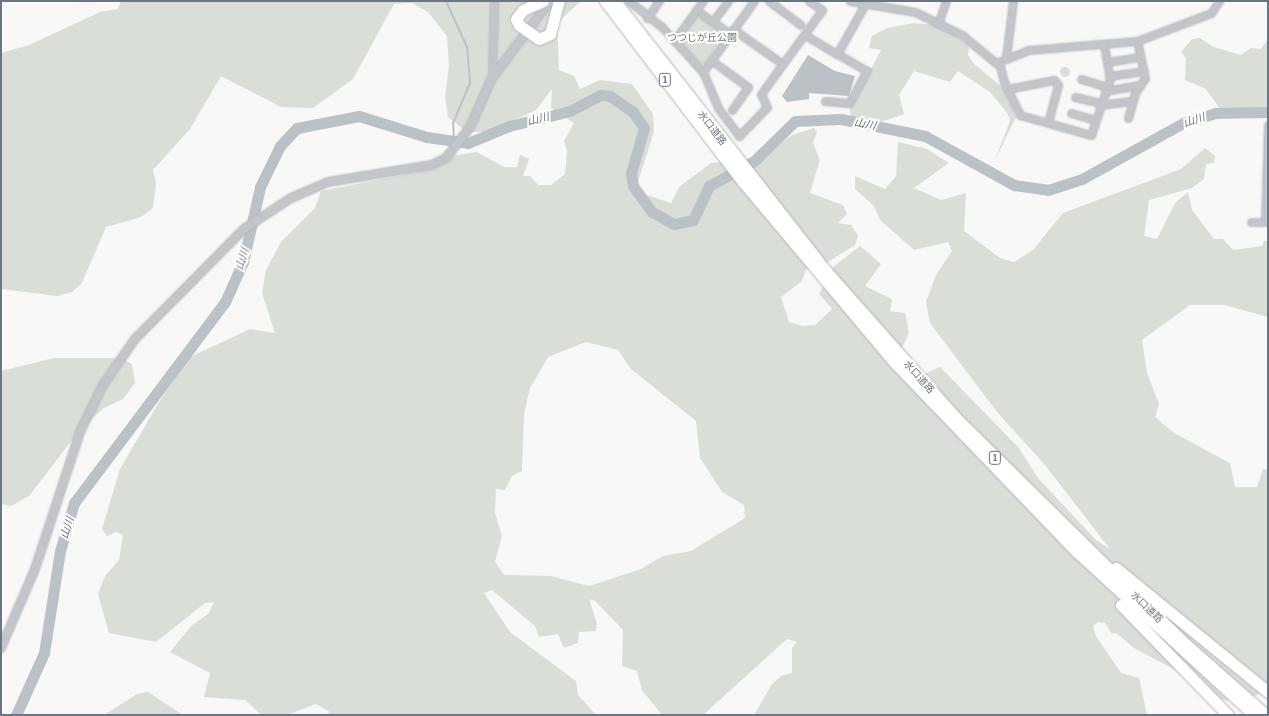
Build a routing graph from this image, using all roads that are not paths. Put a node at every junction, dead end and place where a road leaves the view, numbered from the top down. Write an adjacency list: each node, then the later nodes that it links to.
1 (494, 1): 41 (street)
2 (543, 1): 26 (highway)
3 (550, 1): 26 (street)
4 (559, 1): 26 (highway)
5 (600, 1): 17 (highway)
6 (629, 1): 21 (street)
7 (659, 1): 21 (street)
8 (703, 1): 20 (street)
9 (728, 1): 22 (street)
10 (754, 1): 25 (street)
11 (769, 1): 23 (street)
12 (809, 1): 27 (street)
13 (946, 1): 24 (street)
14 (1014, 1): 33 (street)
15 (1219, 1): 29 (street)
16 (854, 2): 19 (street)
17 (610, 3): 56 (highway, 水口道路 / 1)
18 (903, 5): 19 (street); 24 (street)
19 (864, 6): 31 (street)
20 (696, 10): 22 (street); 28 (street)
21 (647, 18): 28 (street)
22 (713, 21): 25 (street)
23 (800, 24)
24 (938, 24): 36 (street)
25 (732, 31): 34 (street); 35 (street)
26 (528, 32): 41 (street)
27 (805, 35): 31 (street); 39 (street)
28 (674, 41): 39 (street)
29 (1137, 41): 30 (street); 32 (street)
30 (1104, 45): 33 (street); 37 (street)
31 (837, 54): 47 (street)
32 (1140, 57): 37 (street); 38 (street)
33 (1006, 58): 36 (street)
34 (711, 60): 39 (street); 50 (street)
35 (777, 60)
36 (999, 62): 44 (street)
37 (1107, 62): 40 (street)
38 (1144, 71): 40 (street); 43 (street)
39 (703, 72)
40 (1109, 76): 45 (street)
41 (492, 78): 61 (street)
42 (1081, 79): 45 (street)
43 (1140, 85): 45 (street); 48 (street)
44 (1007, 89): 54 (street); 54 (street)
45 (1106, 89): 49 (street)
46 (1075, 97): 49 (street)
47 (825, 101)
48 (1132, 102): 49 (street); 52 (street)
49 (1100, 104): 53 (street)
50 (732, 110)
51 (1071, 113): 53 (street)
52 (1128, 118)
53 (1095, 120): 54 (street)
54 (1048, 123)
55 (1268, 125): 58 (street)
56 (746, 179): 59 (highway, 水口道路 / 1); 60 (highway, 水口道路 / 1)
57 (1251, 222): 58 (street)
58 (1266, 222)
59 (1066, 529): 62 (highway, 1); 65 (highway, 水口道路 / 1)
60 (1077, 552): 63 (highway, 1); 64 (highway, 水口道路 / 1)
61 (1, 648)
62 (1268, 692)
63 (1228, 715)
64 (1254, 715)
65 (1266, 715)

